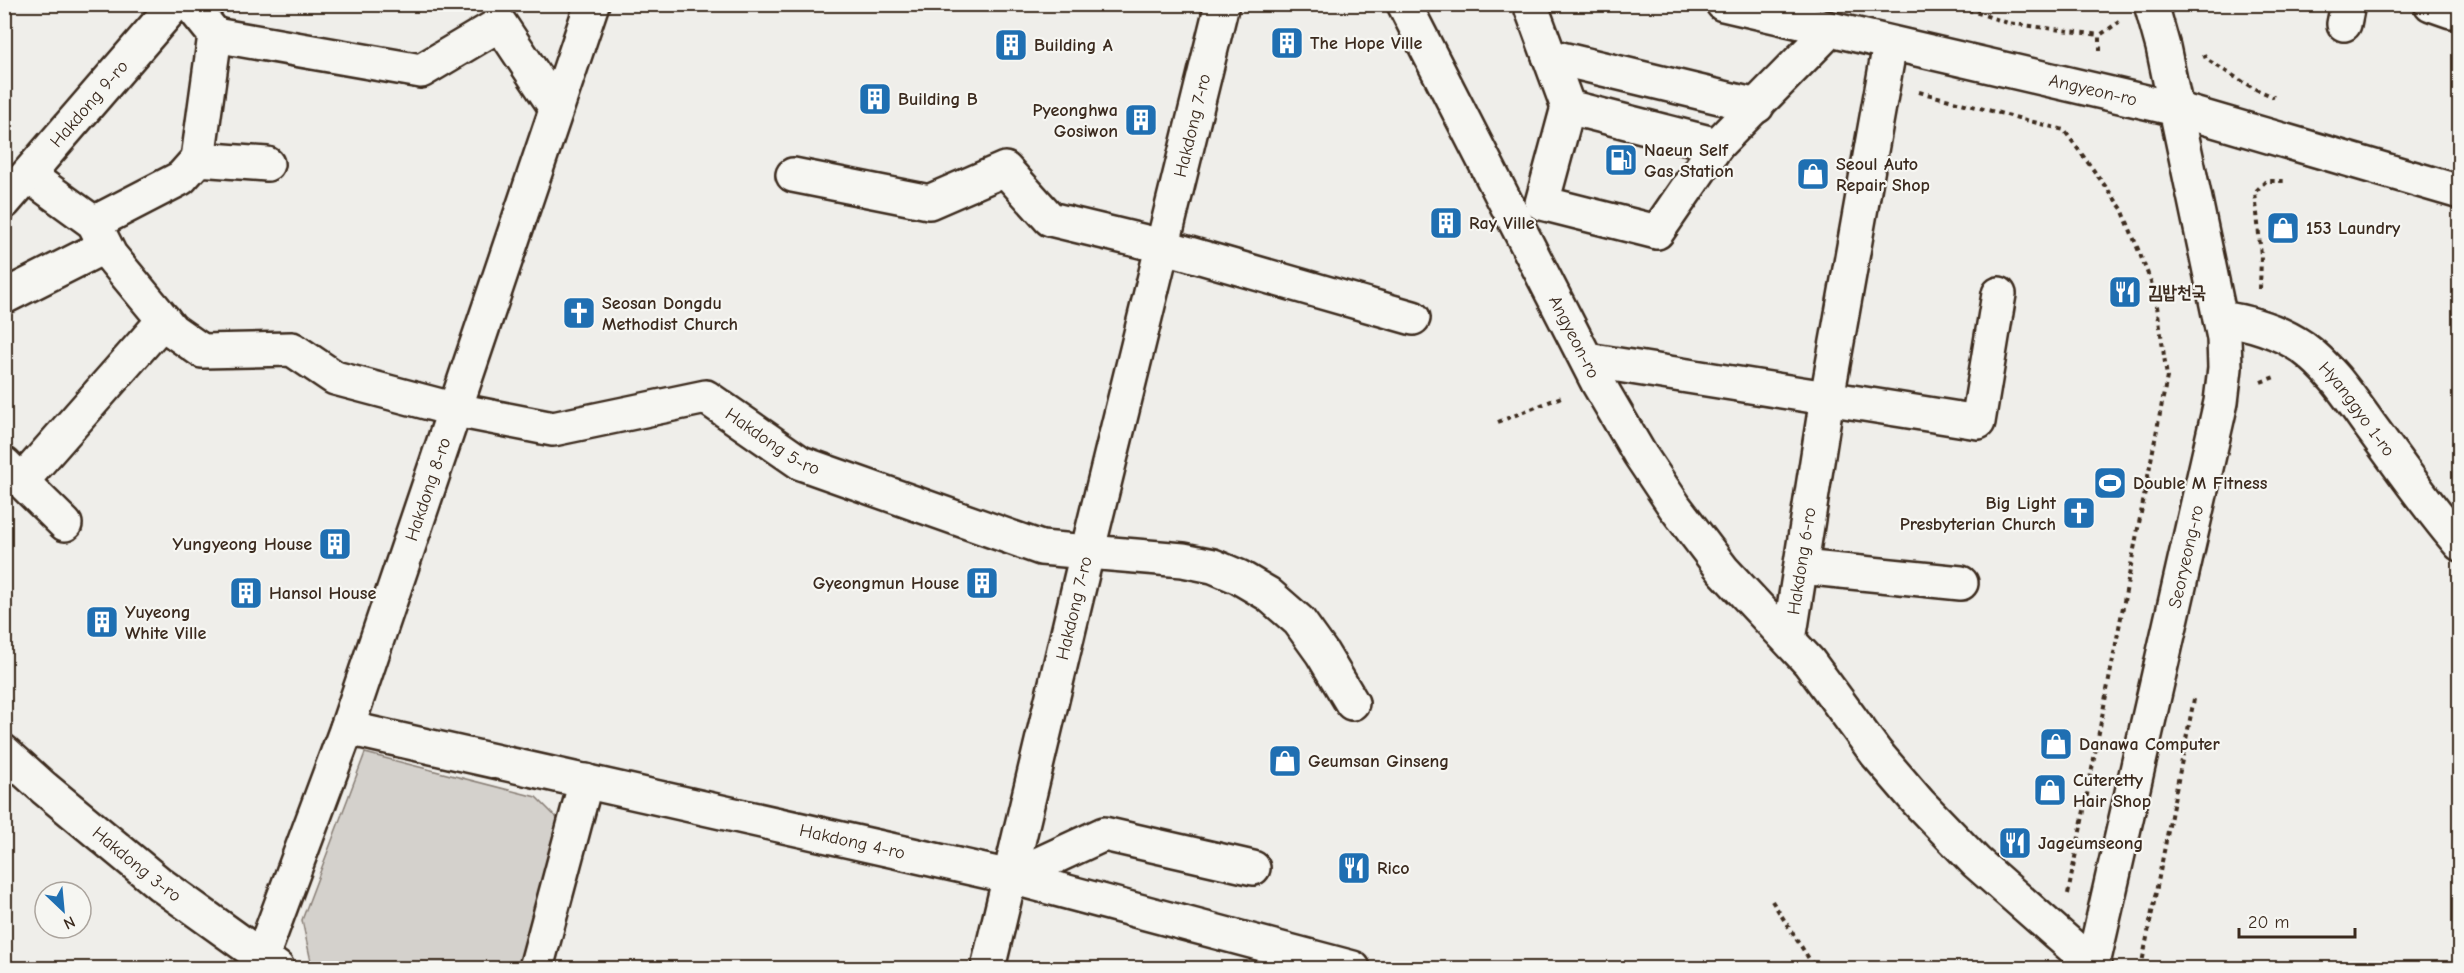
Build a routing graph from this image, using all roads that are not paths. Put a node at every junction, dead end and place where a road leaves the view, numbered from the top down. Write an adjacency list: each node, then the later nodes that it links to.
1 (175, 4): 22 (street, Hakdong 9-ro)
2 (190, 4): 12 (street)
3 (592, 4): 17 (street, Hakdong 8-ro)
4 (1222, 4): 27 (street, Hakdong 7-ro)
5 (1404, 4): 33 (street, Angyeon-ro)
6 (1530, 4): 14 (street)
7 (1723, 4): 11 (street, Angyeon-ro)
8 (2431, 4): 9 (street)
9 (2454, 4)
10 (2139, 10): 18 (street, Seoryeong-ro)
11 (1830, 30): 13 (street, Angyeon-ro); 15 (street)
12 (215, 35): 17 (street); 20 (street)
13 (1890, 44): 18 (street, Angyeon-ro); 34 (street, Hakdong 6-ro)
14 (1549, 56): 15 (street); 16 (street)
15 (1757, 106): 19 (street)
16 (1568, 107): 19 (street); 19 (street)
17 (556, 108): 35 (street, Hakdong 8-ro)
18 (2176, 109): 24 (street, Angyeon-ro); 31 (street, Seoryeong-ro)
19 (1717, 145)
20 (198, 159): 21 (street); 26 (street)
21 (267, 164)
22 (28, 175): 25 (street, Hakdong 9-ro); 26 (street, Hakdong 5-ro)
23 (793, 175): 27 (street)
24 (2460, 192)
25 (4, 202)
26 (100, 235): 29 (street); 32 (street, Hakdong 5-ro)
27 (1162, 246): 30 (street); 39 (street, Hakdong 7-ro)
28 (1999, 294): 34 (street)
29 (4, 297)
30 (1413, 318)
31 (2220, 318): 38 (street, Hyanggyo 1-ro); 50 (street, Seoryeong-ro)
32 (164, 320): 35 (street, Hakdong 5-ro); 36 (street)
33 (1593, 371): 34 (street); 42 (street, Angyeon-ro)
34 (1827, 398): 40 (street, Hakdong 6-ro)
35 (456, 410): 39 (street, Hakdong 5-ro); 44 (street, Hakdong 8-ro)
36 (13, 473): 37 (street)
37 (65, 524)
38 (2460, 544)
39 (1087, 553): 43 (street, Hakdong 5-ro); 48 (street, Hakdong 7-ro)
40 (1801, 567): 41 (street); 42 (street, Hakdong 6-ro)
41 (1961, 582)
42 (1790, 640): 50 (street, Hakdong 6-ro)
43 (1352, 703)
44 (347, 728): 46 (street, Hakdong 4-ro); 49 (street, Hakdong 8-ro)
45 (4, 752): 49 (street, Hakdong 3-ro)
46 (586, 781): 48 (street, Hakdong 4-ro); 51 (street)
47 (1254, 868): 48 (street)
48 (1011, 877): 52 (street, Hakdong 7-ro); 53 (street, Hakdong 4-ro)
49 (264, 965)
50 (2092, 967)
51 (536, 969)
52 (988, 969)
53 (1353, 969)

